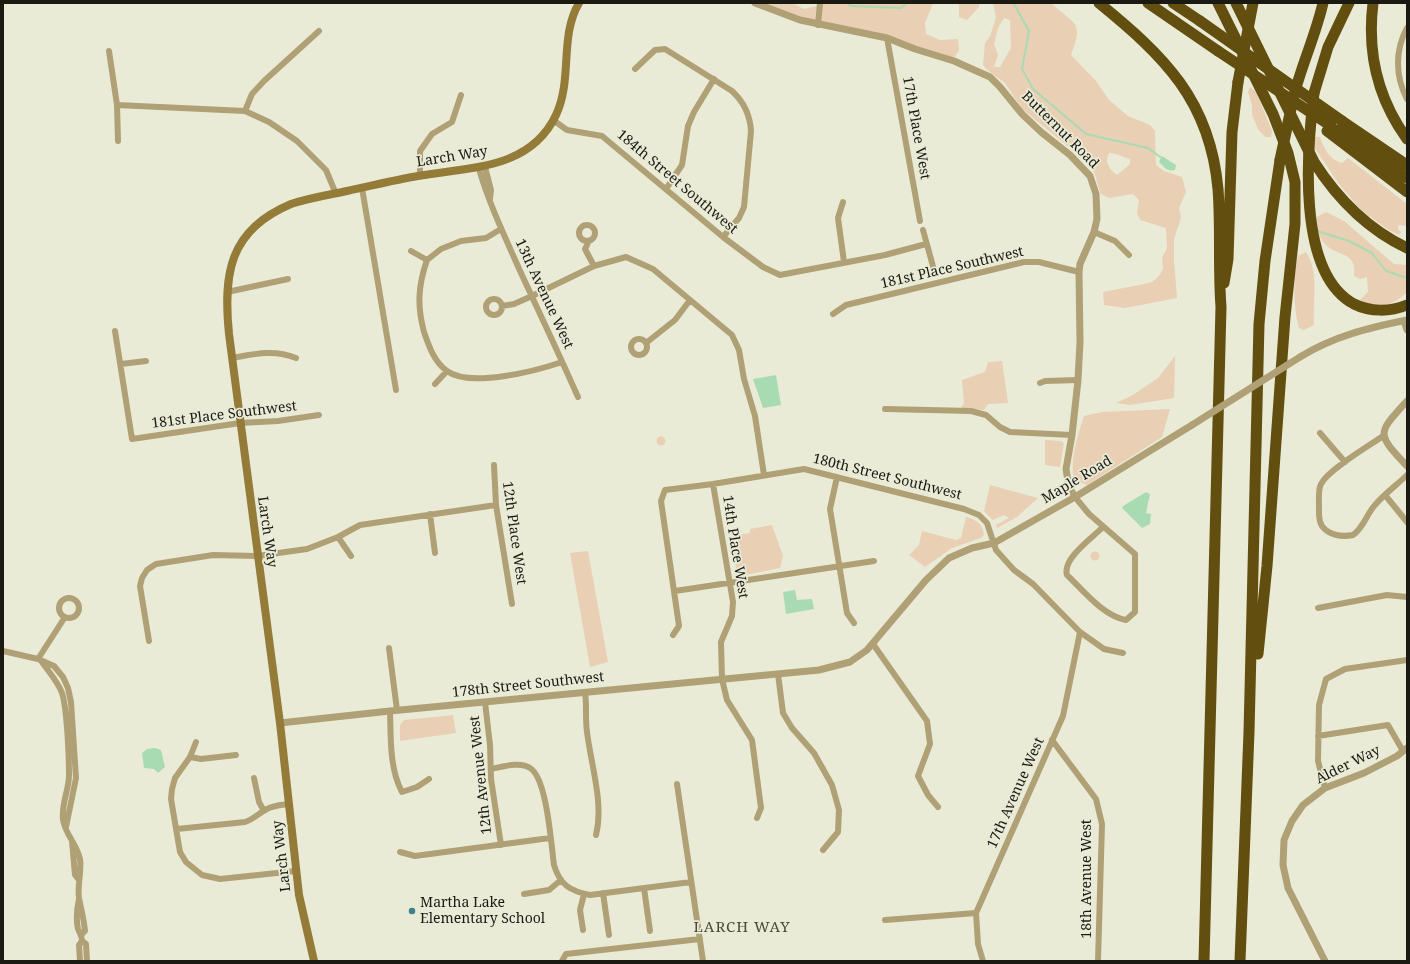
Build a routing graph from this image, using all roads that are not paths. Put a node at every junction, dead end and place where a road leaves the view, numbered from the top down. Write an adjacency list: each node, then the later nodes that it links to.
1 (579, 3): 26 (main road, Larch Way)
2 (755, 3): 15 (street, Butternut Road)
3 (820, 3): 15 (street)
4 (1099, 3): 60 (highway)
5 (1148, 3): 27 (highway, bridge)
6 (1173, 3): 30 (highway, bridge)
7 (1218, 3): 128 (highway)
8 (1236, 3): 46 (highway)
9 (1253, 3): 60 (highway, bridge)
10 (1323, 3): 14 (highway)
11 (1329, 3): 14 (highway)
12 (1350, 3): 58 (highway, bridge)
13 (1373, 3): 28 (highway)
14 (1319, 19): 128 (highway, bridge)
15 (818, 25): 18 (street, Butternut Road)
16 (1407, 28): 23 (street)
17 (319, 31): 25 (street)
18 (887, 38): 39 (street, 17th Place West); 42 (street, Butternut Road)
19 (109, 51): 24 (street)
20 (635, 69): 21 (street)
21 (714, 79): 35 (street); 43 (street)
22 (461, 95): 32 (street)
23 (1407, 99)
24 (117, 105): 25 (street); 29 (street)
25 (245, 111): 37 (street)
26 (553, 120): 31 (main road, Larch Way); 35 (street, 184th Street Southwest)
27 (1329, 128): 33 (highway); 36 (highway)
28 (1407, 139)
29 (118, 141)
30 (1407, 165)
31 (482, 168): 32 (main road, Larch Way); 40 (street, 13th Avenue West)
32 (420, 175): 34 (main road, Larch Way)
33 (1407, 178)
34 (362, 188): 37 (main road, Larch Way); 75 (street)
35 (666, 189): 43 (street, 184th Street Southwest)
36 (1407, 192)
37 (336, 194): 55 (main road, Larch Way)
38 (842, 202): 50 (street)
39 (920, 221)
40 (501, 229): 49 (street); 56 (street, 13th Avenue West)
41 (923, 230): 45 (street)
42 (1094, 232): 48 (street); 53 (street, Butternut Road)
43 (723, 237): 50 (street, 184th Street Southwest)
44 (589, 241): 51 (street)
45 (926, 244): 50 (street); 52 (street)
46 (1407, 248)
47 (411, 251): 49 (street)
48 (1129, 255)
49 (427, 260): 71 (street)
50 (844, 262)
51 (594, 266): 56 (street); 57 (street)
52 (934, 270)
53 (1079, 272): 61 (street, 181st Place Southwest); 72 (street, Butternut Road)
54 (288, 279): 55 (street)
55 (227, 292): 66 (main road, Larch Way)
56 (532, 296): 59 (street); 69 (street, 13th Avenue West)
57 (690, 300): 65 (street); 87 (street)
58 (1407, 305)
59 (502, 306)
60 (1221, 307): 171 (highway)
61 (833, 314)
62 (1405, 321): 63 (street); 92 (street, Maple Road, bridge)
63 (1407, 330)
64 (115, 331): 70 (street)
65 (646, 343)
66 (232, 358): 67 (street); 80 (main road, Larch Way)
67 (296, 358)
68 (146, 361): 70 (street)
69 (562, 362): 71 (street); 76 (street, 13th Avenue West)
70 (121, 364): 80 (street, 181st Place Southwest)
71 (447, 371): 74 (street)
72 (1078, 380): 73 (street); 82 (street, Butternut Road)
73 (1040, 383)
74 (435, 384)
75 (396, 390)
76 (578, 397)
77 (1407, 401): 83 (street)
78 (885, 409): 82 (street)
79 (319, 414): 80 (street, 181st Place Southwest)
80 (240, 423): 100 (main road, Larch Way)
81 (1320, 433): 84 (street)
82 (1072, 435): 92 (street, Butternut Road)
83 (1383, 436): 84 (street); 86 (street)
84 (1345, 462): 91 (street)
85 (494, 465): 93 (street, 12th Place West)
86 (1407, 466)
87 (764, 475): 89 (street, 180th Street Southwest); 90 (street, 180th Street Southwest)
88 (1407, 475): 91 (street)
89 (837, 476): 98 (street, 180th Street Southwest); 103 (street)
90 (713, 484): 104 (street, 14th Place West); 105 (street, 180th Street Southwest)
91 (1386, 496): 95 (street)
92 (1075, 497): 96 (street); 98 (street, Maple Road)
93 (496, 505): 94 (street); 107 (street, 12th Place West)
94 (430, 514): 97 (street); 99 (street)
95 (1407, 522)
96 (1103, 527): 96 (street)
97 (338, 537): 100 (street); 101 (street)
98 (994, 543): 111 (street); 114 (street, Maple Road)
99 (435, 553)
100 (257, 556): 113 (street); 127 (main road, Larch Way)
101 (351, 556)
102 (874, 561): 103 (street)
103 (840, 566): 104 (street); 110 (street)
104 (729, 583): 105 (street); 123 (street, 14th Place West)
105 (675, 591): 112 (street)
106 (1407, 597): 108 (street)
107 (512, 604)
108 (1318, 608)
109 (64, 617): 121 (street)
110 (854, 623)
111 (1080, 632): 118 (street); 130 (street, 17th Avenue West)
112 (673, 635)
113 (149, 641)
114 (873, 644): 122 (street, Maple Road); 141 (street)
115 (389, 648): 126 (street)
116 (3, 651): 117 (street)
117 (14, 653): 119 (street); 121 (street)
118 (1123, 653)
119 (3, 656)
120 (1407, 660): 129 (street)
121 (40, 661): 163 (street)
122 (778, 674): 123 (street, 178th Street Southwest); 148 (street)
123 (722, 679): 124 (street, 178th Street Southwest); 143 (street, 14th Place West)
124 (585, 692): 125 (street, 178th Street Southwest); 145 (street)
125 (485, 702): 126 (street, 178th Street Southwest); 135 (street, 12th Avenue West)
126 (394, 710): 127 (street, 178th Street Southwest); 137 (street)
127 (280, 723): 140 (main road, Larch Way)
128 (1250, 732): 172 (highway)
129 (1318, 736): 132 (street); 139 (street)
130 (1052, 740): 157 (street, 17th Avenue West); 170 (street, 18th Avenue West)
131 (196, 742): 134 (street)
132 (1405, 749): 139 (street, Alder Way)
133 (236, 755): 134 (street)
134 (190, 756): 144 (street)
135 (491, 769): 146 (street); 147 (street, 12th Avenue West)
136 (254, 778): 142 (street)
137 (429, 779)
138 (677, 784): 152 (street)
139 (1325, 788): 173 (street, Alder Way)
140 (289, 804): 142 (street); 150 (main road, Larch Way)
141 (938, 807)
142 (264, 811): 144 (street)
143 (757, 818)
144 (177, 829): 150 (street)
145 (596, 835)
146 (550, 838): 147 (street); 151 (street)
147 (501, 845): 149 (street)
148 (823, 850)
149 (400, 852)
150 (296, 871): 166 (main road, Larch Way)
151 (561, 880): 155 (street); 156 (street)
152 (691, 882): 153 (street); 162 (street)
153 (644, 888): 154 (street); 160 (street)
154 (603, 893): 156 (street); 161 (street)
155 (524, 894)
156 (584, 894): 159 (street)
157 (976, 913): 158 (street); 169 (street, 17th Avenue West)
158 (885, 920)
159 (583, 930)
160 (650, 931)
161 (609, 935)
162 (700, 939): 167 (street); 168 (street)
163 (82, 941): 164 (street); 165 (street)
164 (80, 961)
165 (87, 961)
166 (314, 961)
167 (562, 961)
168 (703, 961)
169 (983, 961)
170 (1098, 961)
171 (1204, 961)
172 (1240, 961)
173 (1325, 961)

